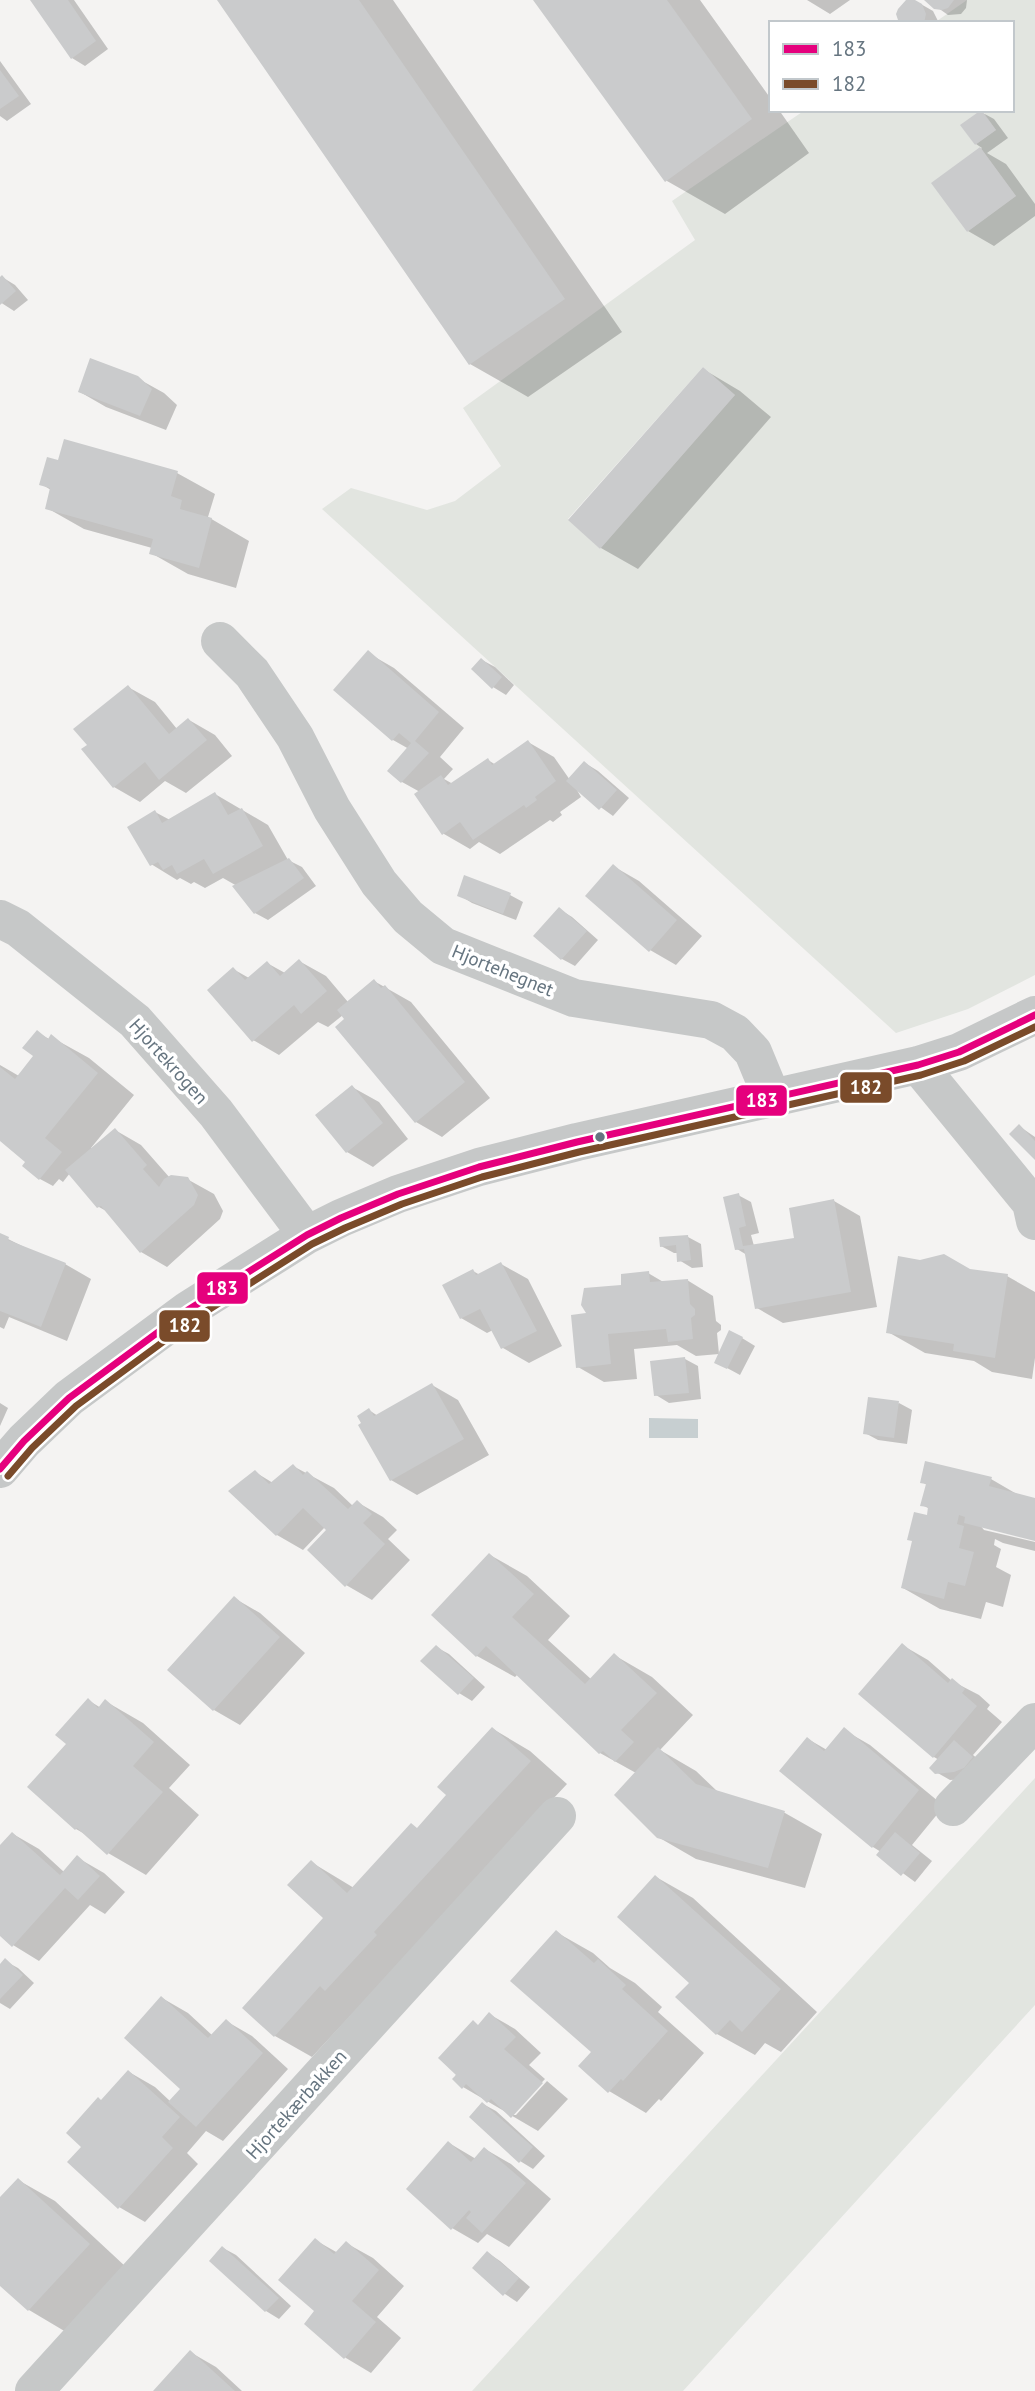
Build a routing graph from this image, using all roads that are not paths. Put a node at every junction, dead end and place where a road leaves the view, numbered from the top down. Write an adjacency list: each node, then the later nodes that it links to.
1 (220, 641): 5 (street, Hjortehegnet)
2 (0, 919): 7 (street, Hjortekrogen)
3 (1035, 1015): 4 (street)
4 (918, 1065): 5 (street); 6 (street)
5 (772, 1098): 7 (street)
6 (1035, 1221)
7 (307, 1235): 8 (street)
8 (0, 1469)
9 (1035, 1722): 10 (street)
10 (953, 1807)
11 (557, 1816): 12 (street, Hjortekærbakken)
12 (34, 2391)

